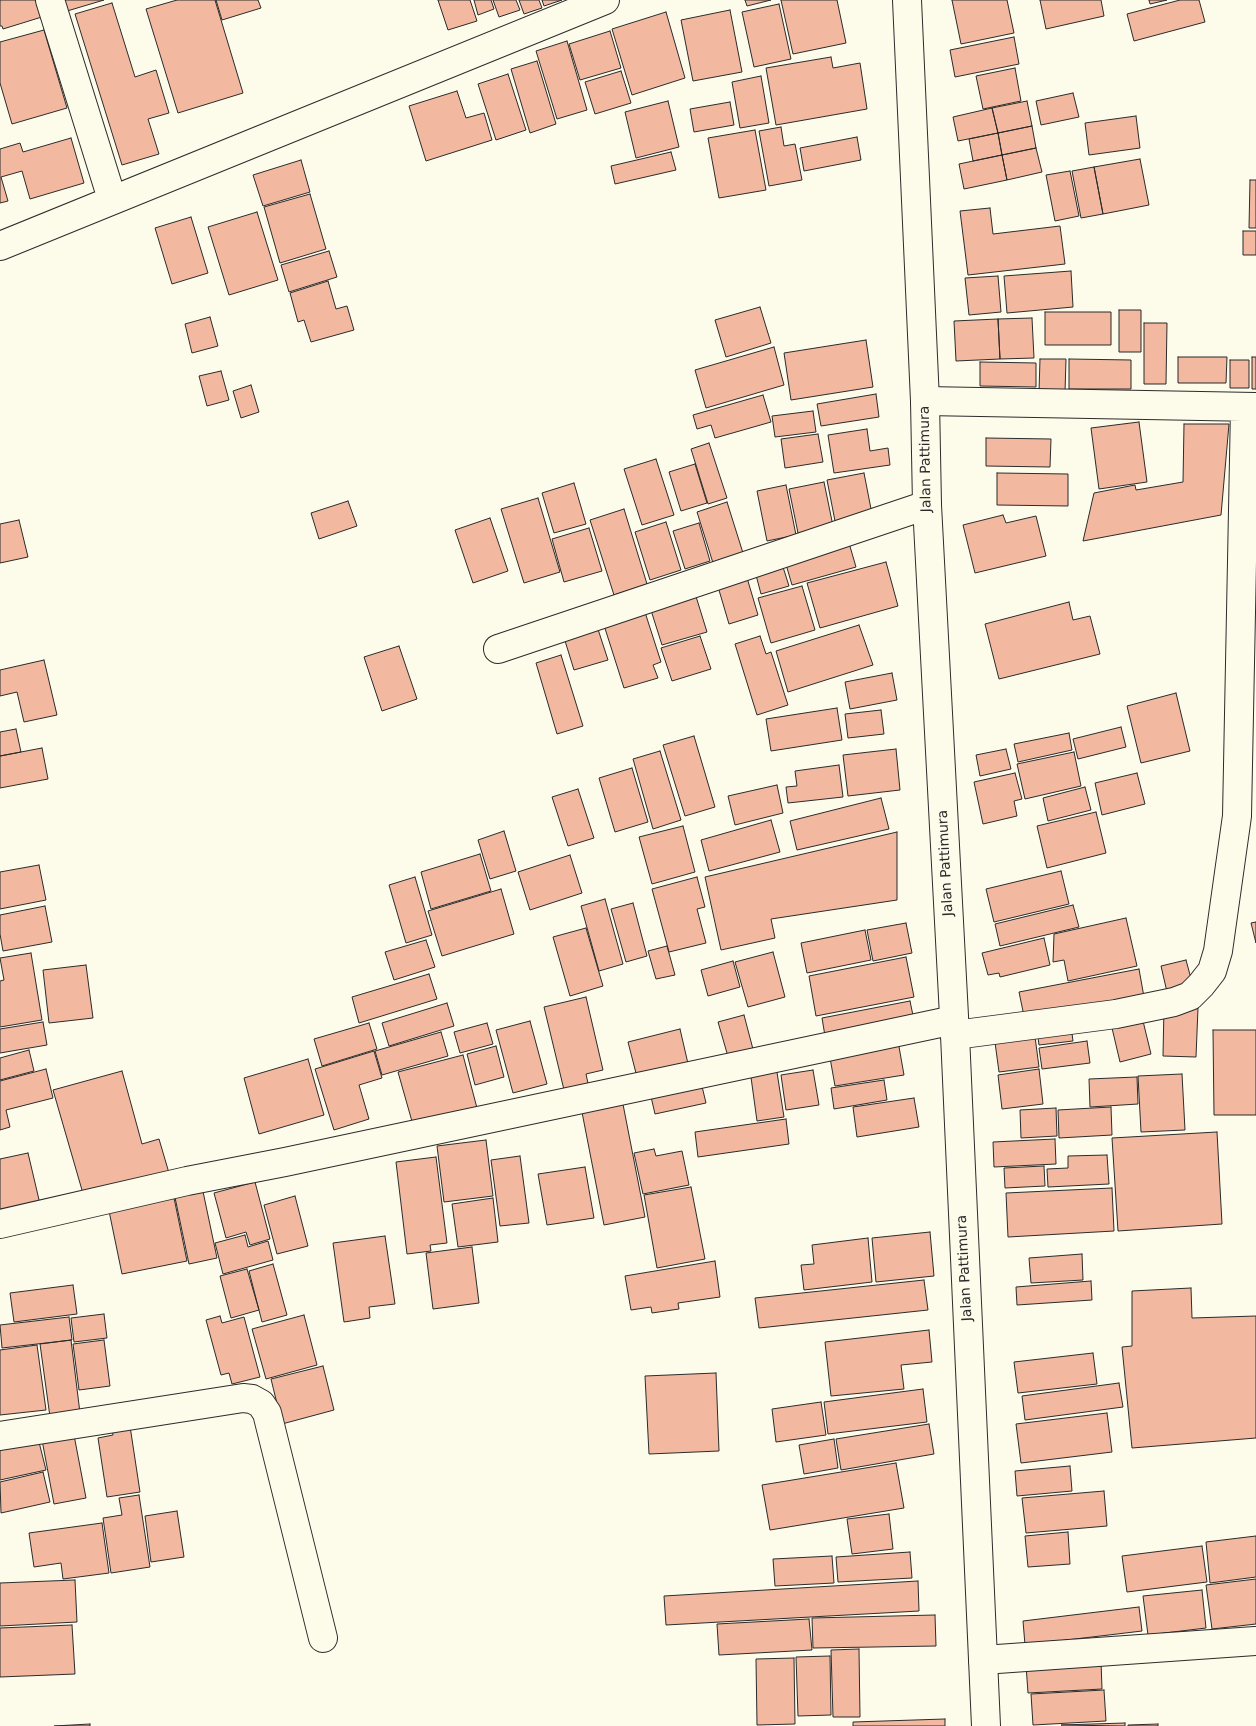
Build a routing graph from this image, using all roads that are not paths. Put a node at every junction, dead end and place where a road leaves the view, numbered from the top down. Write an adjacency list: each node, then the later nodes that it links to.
1 (50, 0): 4 (main road)
2 (605, 0): 4 (main road)
3 (907, 0): 6 (main road, Jalan Pattimura)
4 (112, 199): 5 (main road)
5 (0, 246)
6 (924, 400): 7 (main road); 8 (main road, Jalan Pattimura)
7 (1251, 408): 10 (main road)
8 (927, 505): 9 (main road); 10 (main road, Jalan Pattimura)
9 (498, 650)
10 (954, 1027): 11 (main road); 15 (main road, Jalan Pattimura)
11 (0, 1224)
12 (0, 1436): 13 (main road)
13 (323, 1638)
14 (1255, 1641): 15 (main road)
15 (983, 1660): 16 (main road, Jalan Pattimura)
16 (986, 1726)

